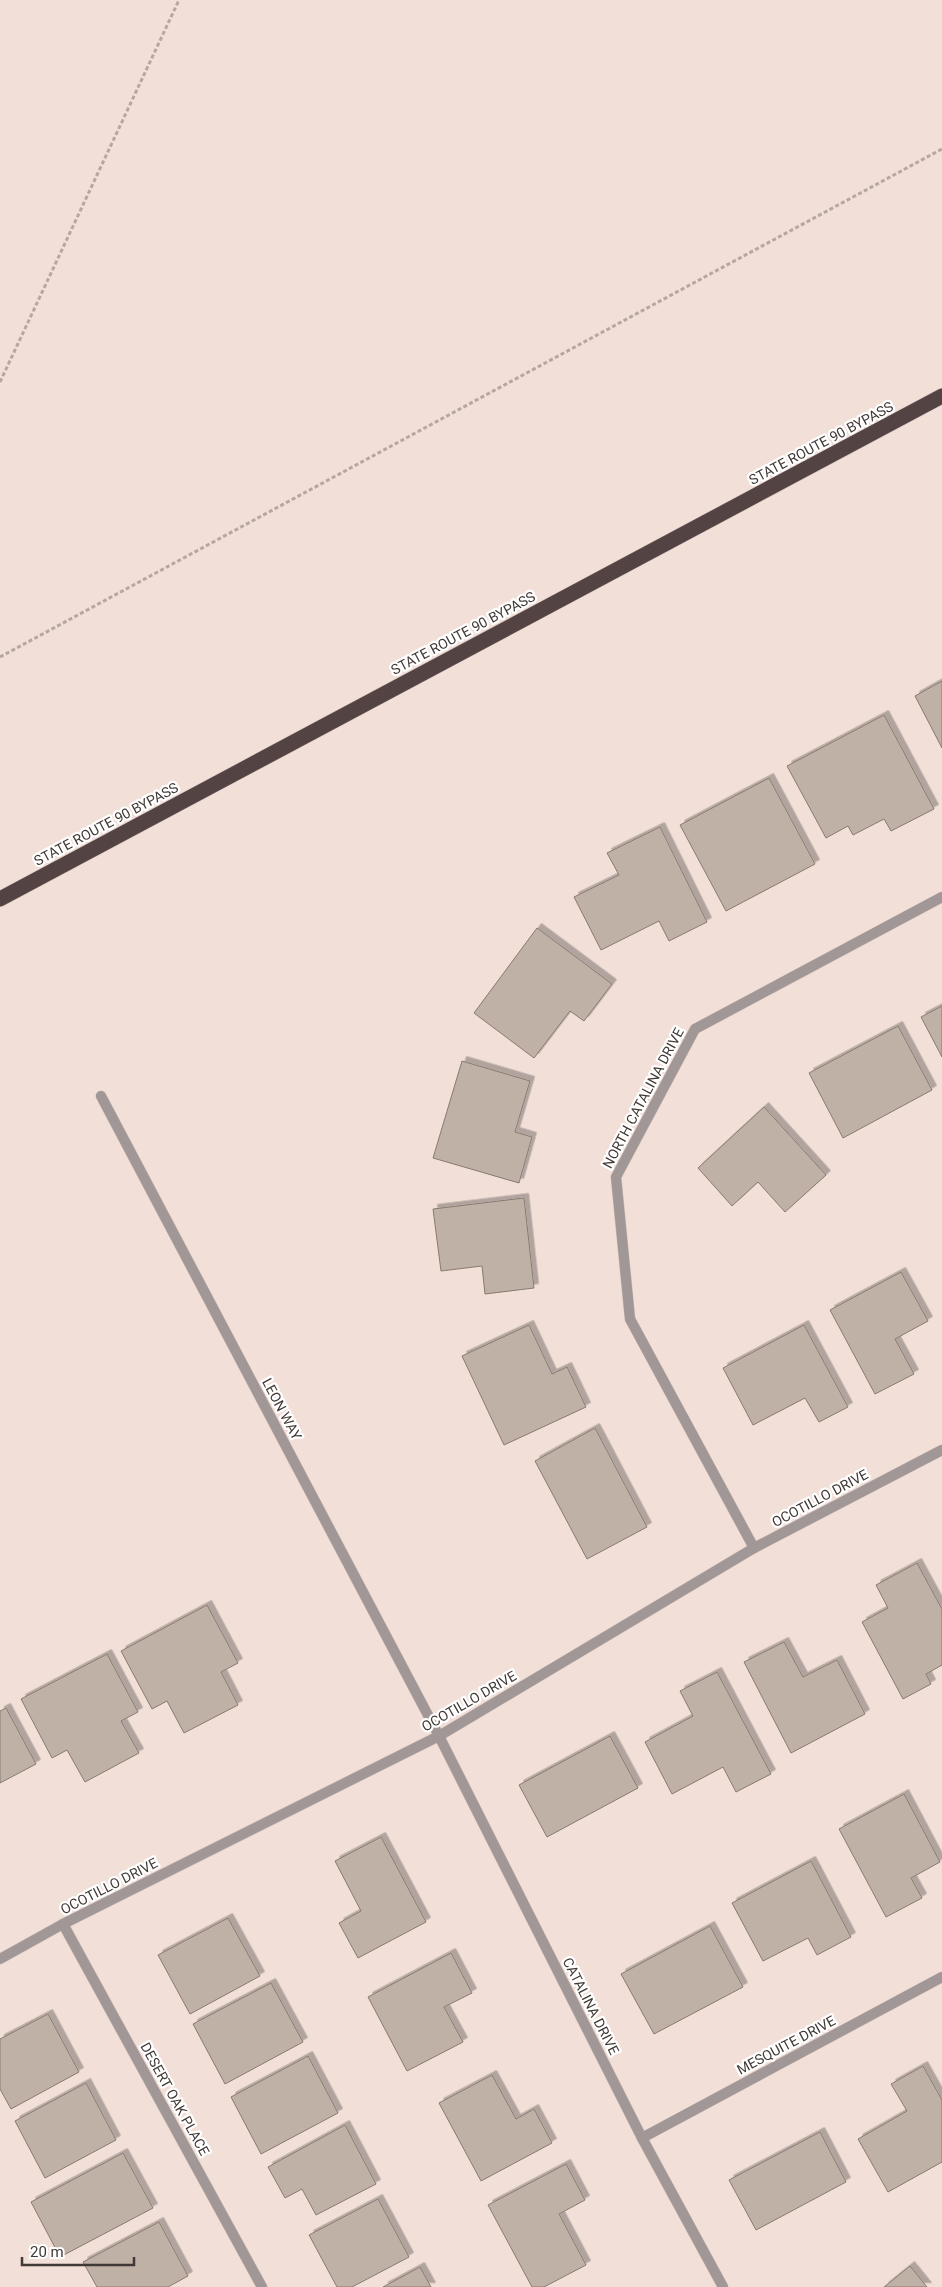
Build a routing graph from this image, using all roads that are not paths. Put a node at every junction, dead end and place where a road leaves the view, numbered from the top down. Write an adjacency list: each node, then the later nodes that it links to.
1 (942, 396): 3 (highway, STATE ROUTE 90 BYPASS)
2 (942, 897): 6 (street, NORTH CATALINA DRIVE)
3 (0, 899)
4 (101, 1096): 7 (street, LEON WAY)
5 (942, 1450): 6 (street, OCOTILLO DRIVE)
6 (754, 1548): 7 (street, OCOTILLO DRIVE)
7 (439, 1736): 8 (street, OCOTILLO DRIVE); 11 (street, CATALINA DRIVE)
8 (63, 1924): 9 (street, OCOTILLO DRIVE); 12 (street, DESERT OAK PLACE)
9 (0, 1959)
10 (942, 1977): 11 (street, MESQUITE DRIVE)
11 (642, 2138): 13 (street, CATALINA DRIVE)
12 (262, 2287)
13 (724, 2287)

